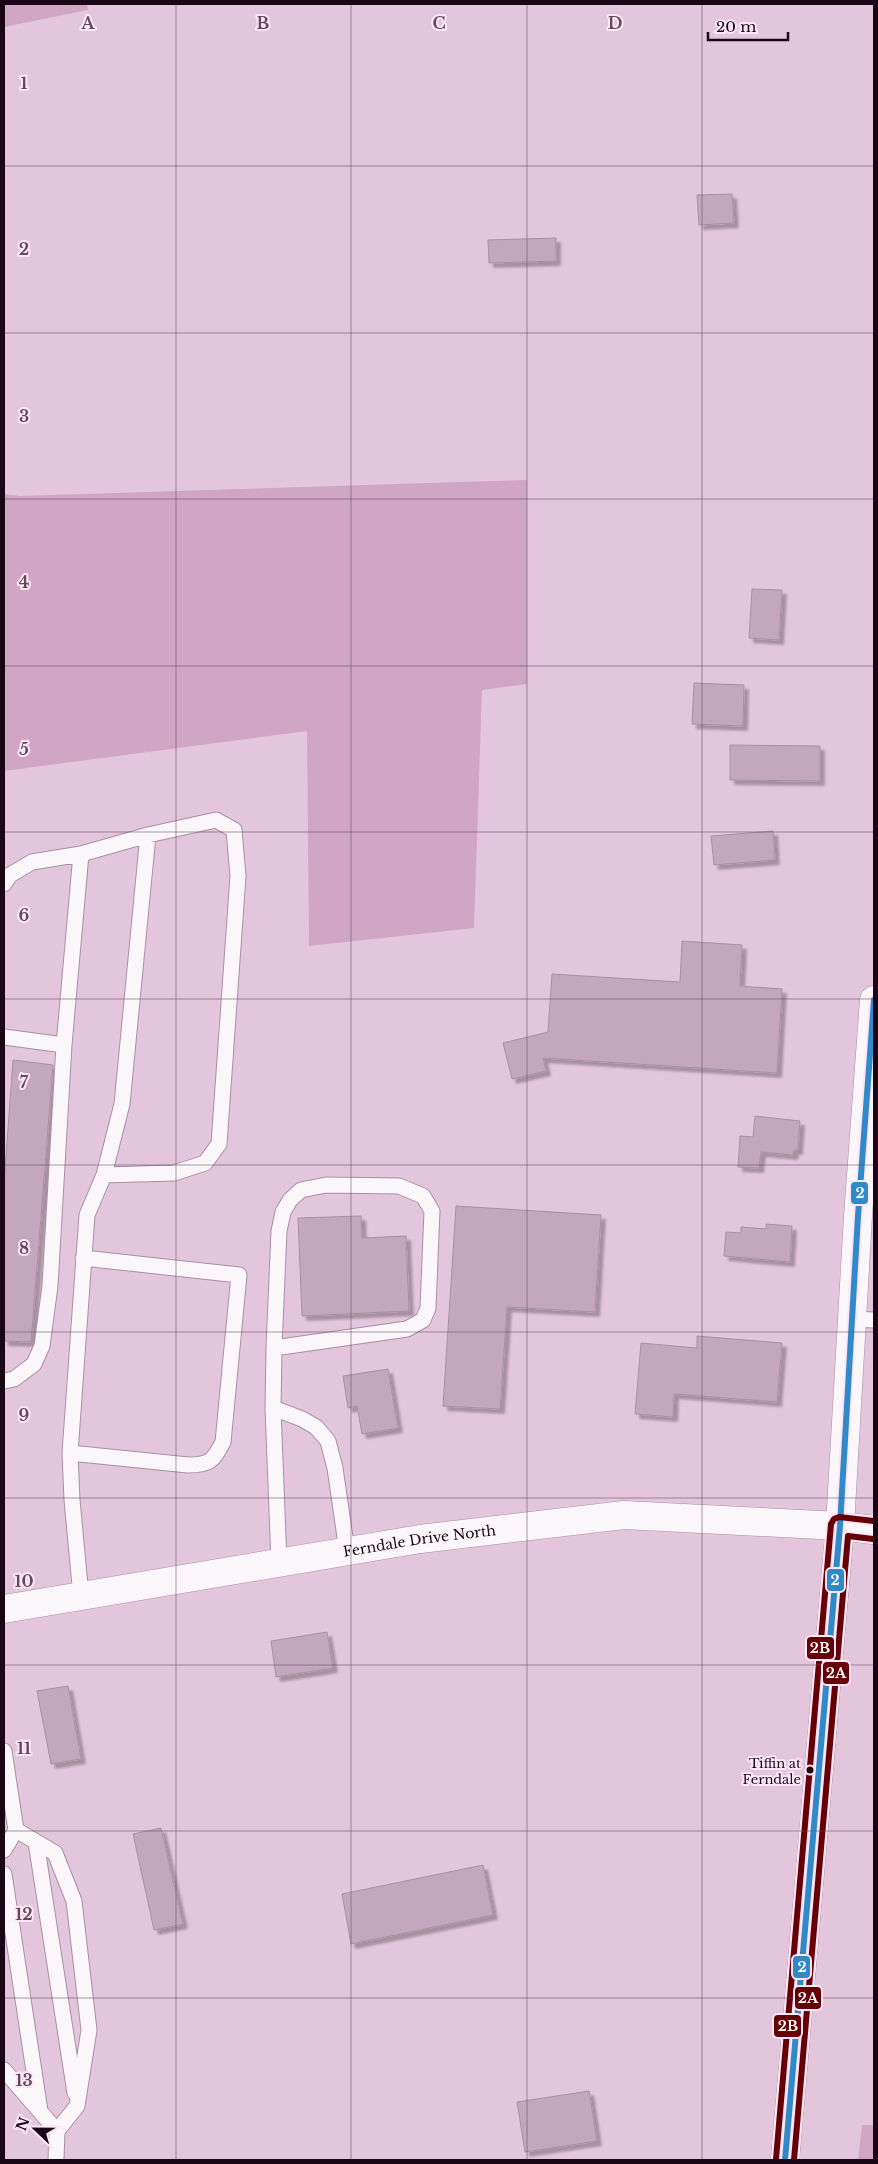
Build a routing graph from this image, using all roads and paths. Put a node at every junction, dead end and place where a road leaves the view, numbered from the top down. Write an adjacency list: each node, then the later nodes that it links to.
1 (148, 835): 2 (lane); 9 (lane); 9 (lane)
2 (81, 854): 3 (lane); 7 (lane)
3 (4, 884)
4 (874, 1000): 8 (street)
5 (4, 1037): 6 (lane); 7 (lane)
6 (4, 1043)
7 (64, 1045): 13 (lane)
8 (872, 1067): 11 (street)
9 (104, 1175): 10 (lane)
10 (83, 1258): 15 (lane); 15 (lane)
11 (863, 1319): 16 (street)
12 (274, 1348): 12 (lane); 14 (lane)
13 (4, 1381)
14 (273, 1408): 18 (lane); 19 (lane)
15 (70, 1453): 20 (lane)
16 (840, 1526): 17 (street, Ferndale Drive North); 18 (street, Ferndale Drive North); 32 (street)
17 (874, 1530)
18 (347, 1551): 19 (street, Ferndale Drive North)
19 (279, 1563): 20 (street, Ferndale Drive North)
20 (81, 1596): 21 (street, Ferndale Drive North)
21 (4, 1609)
22 (4, 1751): 23 (lane)
23 (16, 1830): 24 (lane); 25 (lane)
24 (36, 1842): 28 (lane); 28 (lane)
25 (4, 1850)
26 (4, 1874): 29 (lane)
27 (4, 2070): 29 (lane)
28 (77, 2106): 30 (lane)
29 (40, 2111): 30 (lane)
30 (57, 2130): 31 (lane)
31 (56, 2160)
32 (785, 2160)

